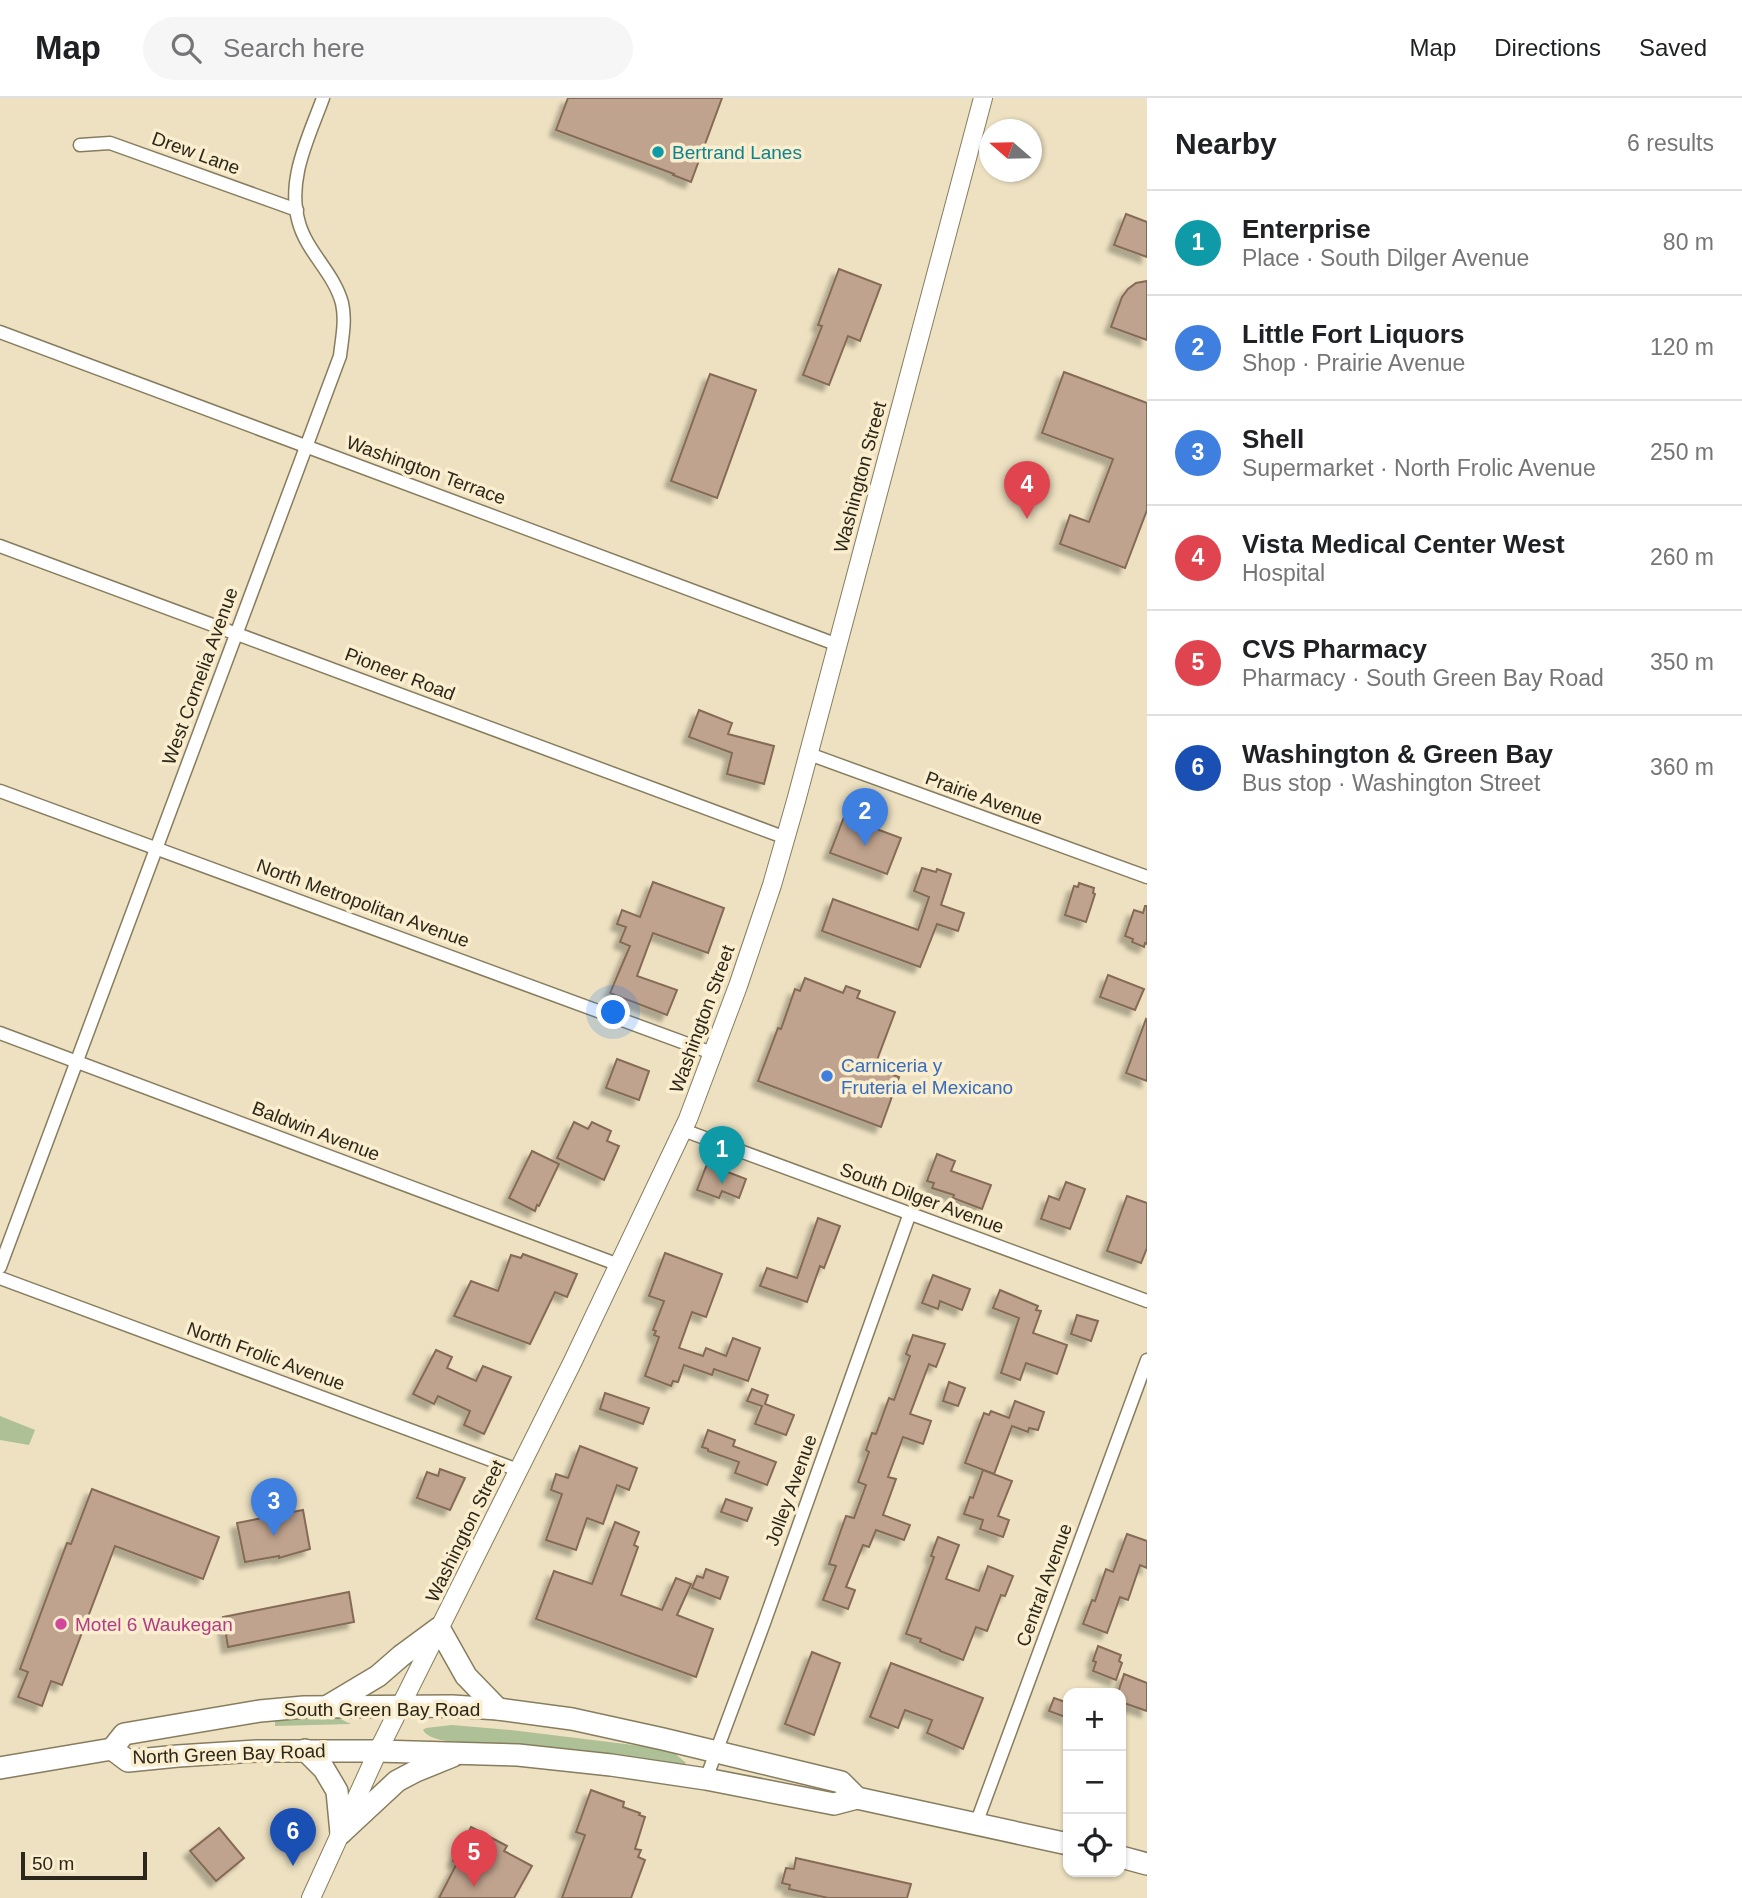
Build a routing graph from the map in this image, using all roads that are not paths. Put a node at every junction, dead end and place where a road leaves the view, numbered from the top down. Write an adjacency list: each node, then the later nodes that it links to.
1 (323, 98): 4 (street, West Cornelia Avenue)
2 (983, 98): 9 (main road, Washington Street)
3 (80, 145): 4 (street, Drew Lane)
4 (297, 210): 6 (street, West Cornelia Avenue)
5 (0, 332): 6 (street, Washington Terrace)
6 (306, 446): 8 (street, West Cornelia Avenue); 9 (street, Washington Terrace)
7 (0, 546): 8 (street, Pioneer Road)
8 (236, 633): 12 (street, Pioneer Road); 13 (street, West Cornelia Avenue)
9 (838, 645): 10 (main road, Washington Street)
10 (809, 754): 12 (main road, Washington Street); 14 (street, Prairie Avenue)
11 (0, 790): 13 (street, North Metropolitan Avenue)
12 (786, 838): 16 (main road, Washington Street)
13 (156, 848): 16 (street, North Metropolitan Avenue); 17 (street, West Cornelia Avenue)
14 (1147, 877)
15 (0, 1033): 17 (street, Baldwin Avenue)
16 (712, 1052): 18 (main road, Washington Street)
17 (76, 1062): 20 (street, Baldwin Avenue); 21 (street, West Cornelia Avenue)
18 (683, 1130): 19 (street, South Dilger Avenue); 20 (main road, Washington Street)
19 (910, 1213): 23 (street, South Dilger Avenue); 33 (street, Jolley Avenue)
20 (618, 1265): 25 (main road, Washington Street)
21 (0, 1267)
22 (0, 1278): 25 (street, North Frolic Avenue)
23 (1147, 1301)
24 (1147, 1360): 38 (street, Central Avenue)
25 (518, 1469): 26 (main road, Washington Street)
26 (439, 1628): 27 (main road, Washington Street); 28 (main road); 29 (main road)
27 (400, 1707): 28 (main road, South Green Bay Road); 29 (main road, South Green Bay Road); 32 (main road, Washington Street)
28 (324, 1708): 30 (main road, South Green Bay Road)
29 (498, 1709): 33 (main road, South Green Bay Road)
30 (112, 1749): 31 (main road, North Green Bay Road); 35 (main road, North Green Bay Road)
31 (306, 1750): 32 (main road, North Green Bay Road); 39 (main road)
32 (378, 1751): 34 (main road, South Green Bay Road); 39 (main road, Washington Street)
33 (716, 1752): 36 (street, Jolley Avenue); 37 (main road, South Green Bay Road)
34 (462, 1753): 36 (main road, South Green Bay Road); 39 (main road)
35 (0, 1768)
36 (706, 1779): 37 (main road, South Green Bay Road)
37 (857, 1798): 38 (main road, South Green Bay Road)
38 (976, 1824): 40 (main road, South Green Bay Road)
39 (341, 1833): 43 (main road, Washington Street)
40 (1063, 1843)
41 (1126, 1858): 42 (main road)
42 (1147, 1864)
43 (311, 1898)

